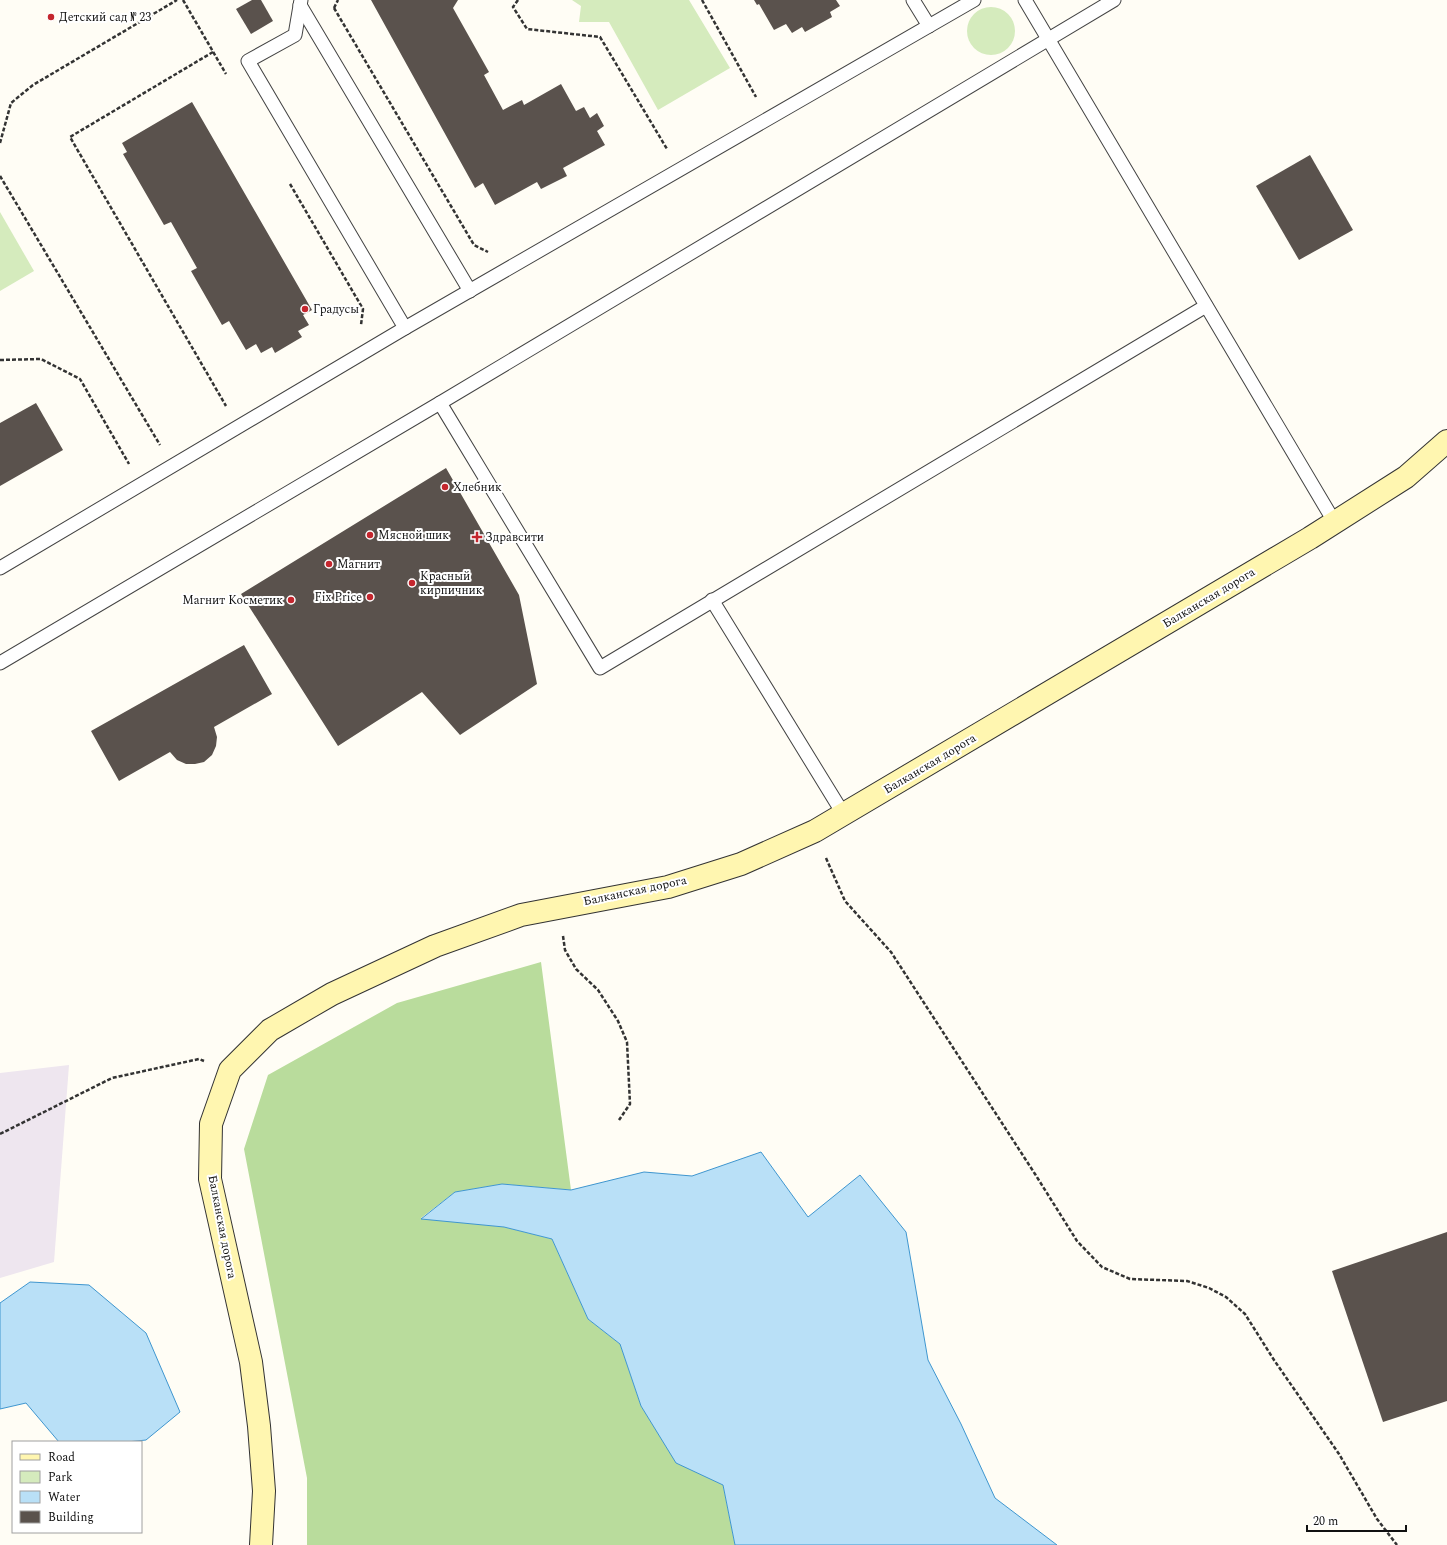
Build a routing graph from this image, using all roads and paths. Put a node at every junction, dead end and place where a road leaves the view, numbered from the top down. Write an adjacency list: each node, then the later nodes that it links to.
1 (176, 0): 16 (path)
2 (183, 0): 13 (path)
3 (338, 0): 20 (path)
4 (518, 0): 17 (path)
5 (702, 0): 15 (path)
6 (913, 0): 11 (lane)
7 (974, 0): 11 (lane)
8 (1024, 0): 12 (lane)
9 (1114, 0): 12 (lane)
10 (300, 3): 21 (lane); 23 (lane)
11 (929, 26): 15 (lane)
12 (1048, 40): 22 (lane); 26 (lane)
13 (213, 52): 14 (path); 27 (path)
14 (229, 79)
15 (769, 118): 17 (lane)
16 (0, 143)
17 (680, 170): 21 (lane)
18 (0, 176): 29 (path)
19 (288, 180): 24 (path)
20 (495, 255)
21 (470, 291): 23 (lane)
22 (1206, 306): 31 (lane); 33 (lane)
23 (406, 328): 24 (lane)
24 (370, 349): 27 (lane)
25 (0, 360): 30 (path)
26 (440, 403): 33 (lane); 34 (lane)
27 (238, 428): 30 (lane)
28 (1447, 441): 31 (street, Балканская дорога)
29 (163, 451)
30 (141, 486): 32 (lane)
31 (1335, 523): 35 (street, Балканская дорога)
32 (0, 568)
33 (712, 600): 35 (lane)
34 (0, 663)
35 (844, 815): 36 (street, Балканская дорога)
36 (815, 831): 37 (street, Балканская дорога); 42 (path)
37 (560, 907): 38 (street, Балканская дорога); 39 (path)
38 (230, 1070): 40 (path); 41 (street, Балканская дорога)
39 (619, 1120)
40 (0, 1134)
41 (261, 1545)
42 (1397, 1545)

